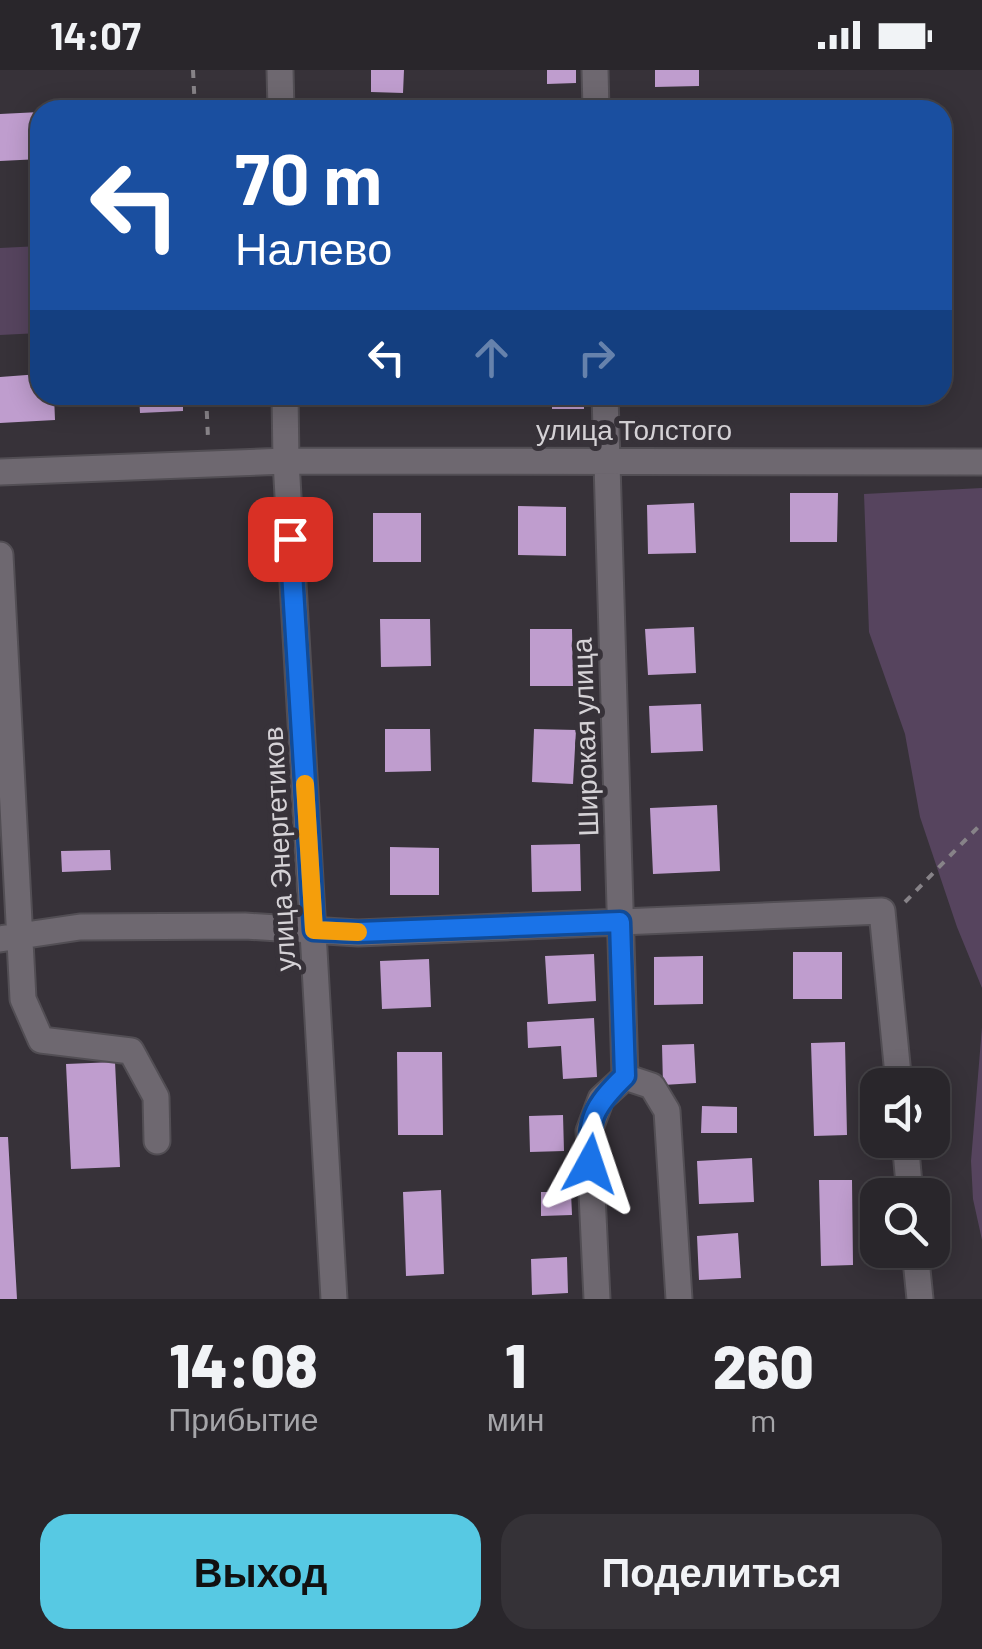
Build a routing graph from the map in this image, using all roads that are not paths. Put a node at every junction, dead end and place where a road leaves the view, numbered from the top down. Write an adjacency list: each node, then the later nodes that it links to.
1 (280, 70): 3 (street)
2 (595, 70): 4 (street)
3 (281, 100)
4 (596, 100)
5 (285, 405): 8 (street, улица Энергетиков)
6 (605, 405): 7 (street, Широкая улица)
7 (607, 460): 8 (street, улица Толстого); 9 (street, улица Толстого); 12 (street, Широкая улица)
8 (286, 461): 10 (street, улица Толстого); 13 (street, улица Энергетиков)
9 (982, 462)
10 (0, 472)
11 (0, 554): 14 (street)
12 (620, 922): 13 (street); 15 (street); 16 (street, Широкая улица)
13 (314, 930): 14 (street); 19 (street, улица Энергетиков)
14 (10, 937): 17 (street)
15 (897, 1068)
16 (625, 1076): 20 (street); 21 (street)
17 (157, 1141)
18 (917, 1268): 22 (street)
19 (334, 1299)
20 (597, 1299)
21 (678, 1299)
22 (920, 1299)

